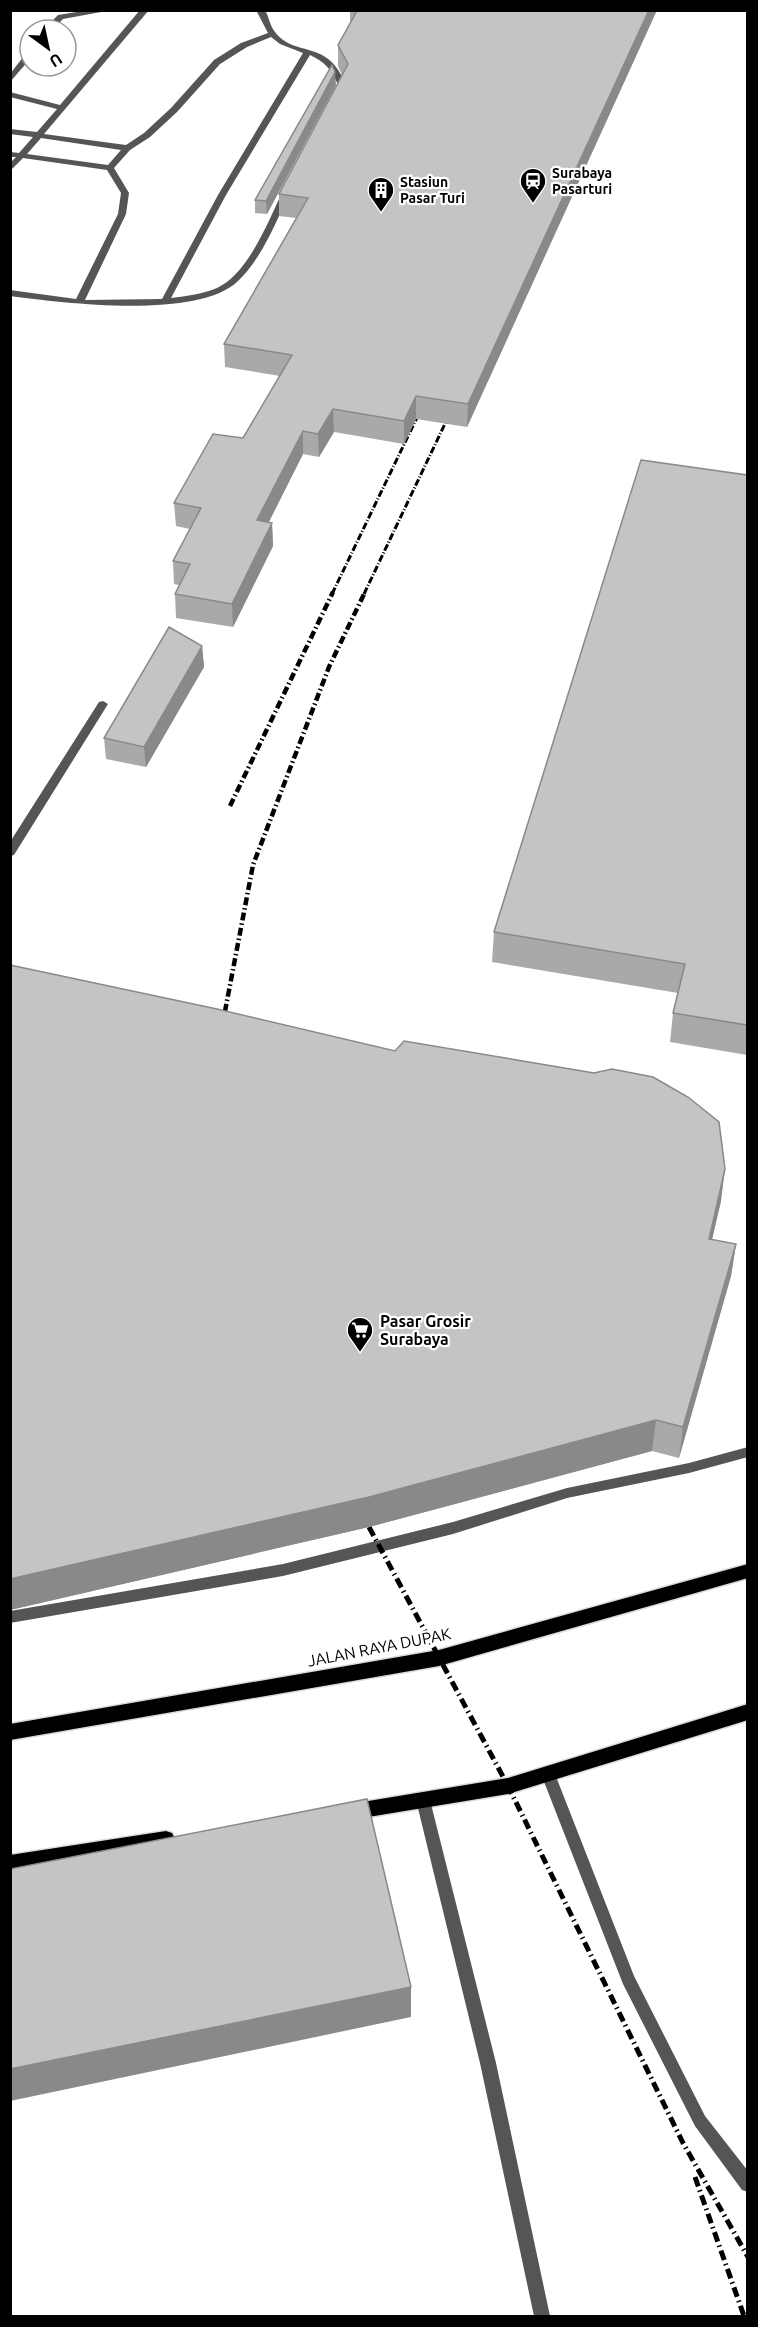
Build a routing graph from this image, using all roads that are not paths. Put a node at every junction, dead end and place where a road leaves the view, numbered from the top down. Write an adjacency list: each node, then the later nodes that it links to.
1 (108, 10): 4 (street)
2 (145, 10): 9 (street)
3 (260, 10): 5 (street)
4 (61, 18)
5 (272, 34): 6 (street); 12 (street)
6 (308, 52): 8 (street); 18 (street)
7 (10, 94): 9 (street)
8 (331, 106)
9 (63, 108): 11 (street)
10 (10, 131): 11 (street)
11 (38, 135): 12 (street); 13 (street)
12 (127, 148): 14 (street)
13 (15, 155): 14 (street); 15 (street)
14 (110, 168): 19 (street)
15 (10, 169)
16 (292, 180): 18 (street)
17 (10, 293): 19 (street)
18 (165, 301): 19 (street)
19 (78, 302)
20 (103, 704): 21 (street)
21 (10, 852)
22 (747, 1452): 24 (street)
23 (747, 1571): 26 (main road, JALAN RAYA DUPAK)
24 (10, 1617)
25 (747, 1712): 27 (main road)
26 (10, 1732)
27 (548, 1774): 28 (main road); 32 (street)
28 (423, 1800): 29 (main road); 33 (street)
29 (329, 1815)
30 (188, 1836): 31 (main road)
31 (10, 1863)
32 (747, 2184)
33 (542, 2316)

